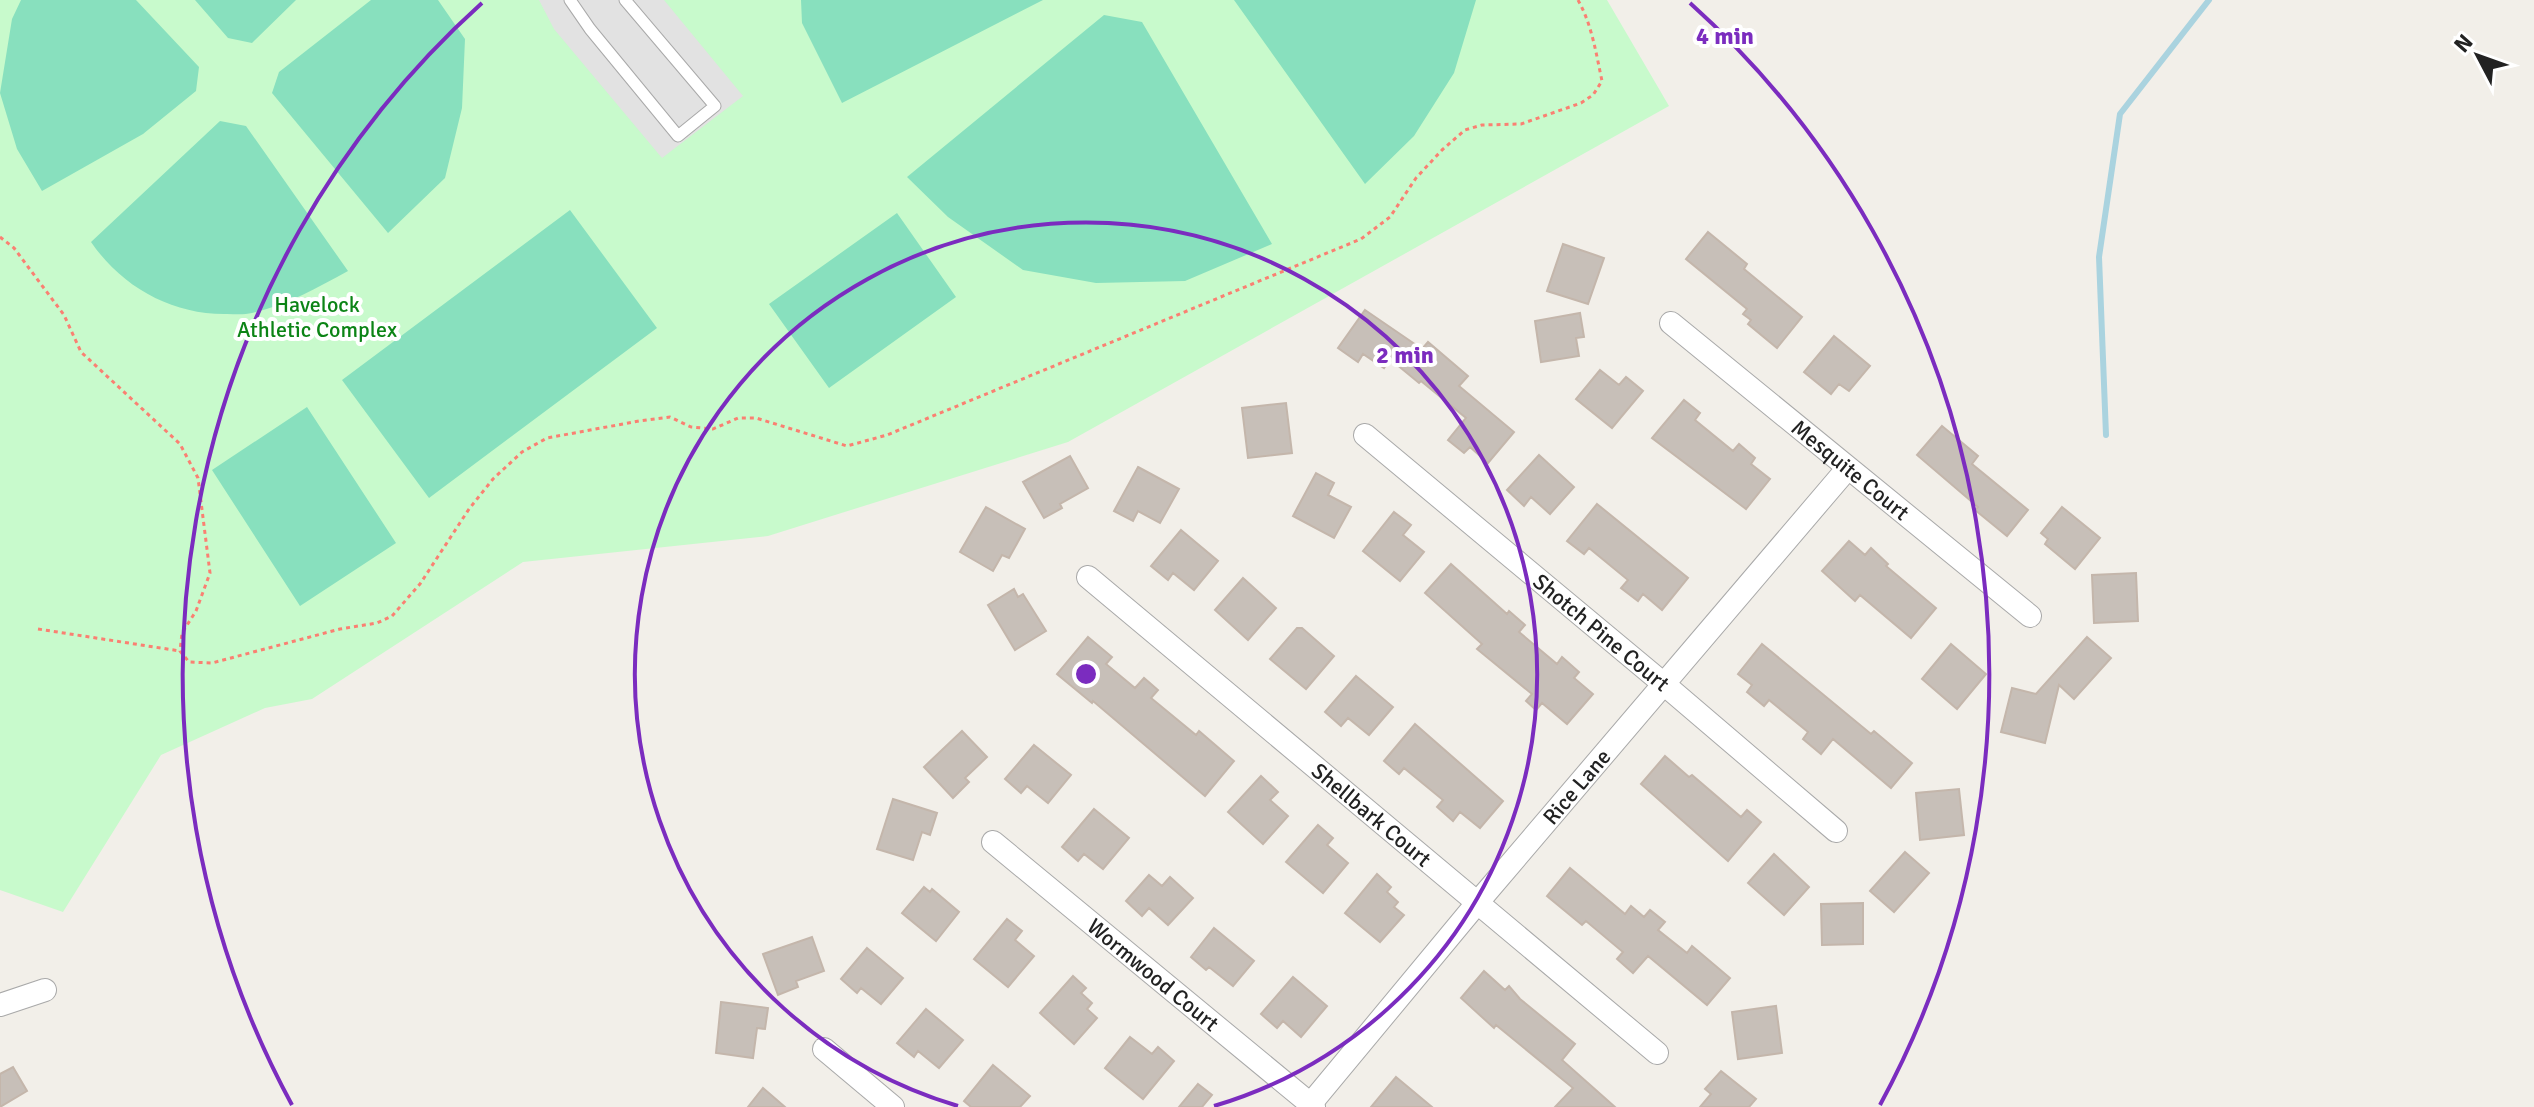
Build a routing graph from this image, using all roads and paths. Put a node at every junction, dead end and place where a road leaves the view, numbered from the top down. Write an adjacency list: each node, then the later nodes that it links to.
1 (570, 0): 2 (lane)
2 (625, 0)
3 (1578, 0): 11 (path)
4 (0, 237): 11 (path)
5 (1671, 323): 7 (street, Mesquite Court)
6 (1365, 435): 12 (street, Shotch Pine Court)
7 (1847, 469): 9 (street, Mesquite Court); 12 (street, Rice Lane)
8 (1088, 577): 15 (street, Shellbark Court)
9 (2030, 616)
10 (38, 629): 11 (path)
11 (180, 651)
12 (1665, 685): 13 (street, Shotch Pine Court); 15 (street, Rice Lane)
13 (1836, 831)
14 (993, 842): 20 (street, Wormwood Court)
15 (1478, 902): 19 (street, Shellbark Court); 20 (street, Rice Lane)
16 (45, 990): 17 (street)
17 (0, 1005)
18 (824, 1049): 21 (street)
19 (1657, 1053)
20 (1311, 1106)
21 (893, 1107)

